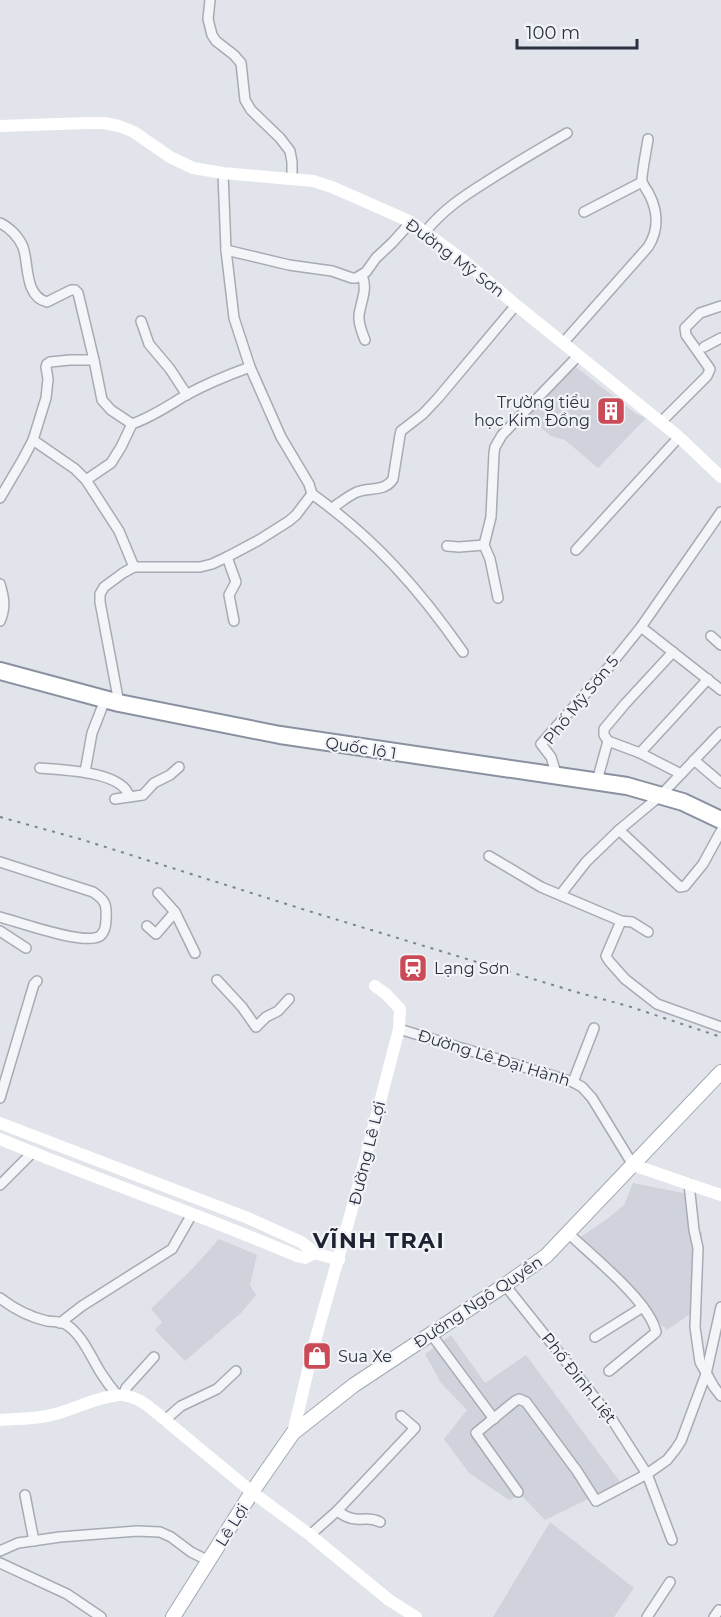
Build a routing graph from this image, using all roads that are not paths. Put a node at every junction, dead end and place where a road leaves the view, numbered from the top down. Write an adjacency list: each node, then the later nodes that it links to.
1 (210, 0): 6 (street)
2 (0, 126): 5 (street, Đường Mỹ Sơn)
3 (567, 133): 11 (street)
4 (648, 139): 7 (street)
5 (223, 173): 6 (street, Đường Mỹ Sơn); 12 (street)
6 (292, 178): 9 (street, Đường Mỹ Sơn)
7 (642, 182): 8 (street); 19 (street)
8 (584, 212)
9 (411, 222): 11 (street, Đường Mỹ Sơn); 13 (street)
10 (0, 223): 22 (street)
11 (425, 232): 14 (street, Đường Mỹ Sơn)
12 (226, 250): 13 (street); 23 (street)
13 (362, 276): 18 (street)
14 (516, 305): 19 (street, Đường Mỹ Sơn); 33 (street)
15 (721, 306): 25 (street)
16 (141, 321): 24 (street)
17 (721, 338): 20 (street)
18 (365, 340)
19 (563, 343): 21 (street, Đường Mỹ Sơn)
20 (704, 347)
21 (578, 356): 25 (street, Đường Mỹ Sơn); 35 (street)
22 (94, 360): 26 (street); 28 (street)
23 (250, 367): 24 (street); 31 (street)
24 (187, 395): 26 (street)
25 (661, 422): 27 (street, Đường Mỹ Sơn)
26 (132, 424): 30 (street)
27 (679, 436): 29 (street, Đường Mỹ Sơn); 37 (street)
28 (33, 440): 30 (street); 32 (street)
29 (721, 477)
30 (86, 480): 39 (street)
31 (312, 494): 33 (street); 38 (street)
32 (0, 498)
33 (332, 508): 47 (street)
34 (721, 512): 44 (street)
35 (484, 545): 36 (street); 41 (street)
36 (447, 546)
37 (576, 550)
38 (227, 557): 39 (street); 43 (street)
39 (134, 567): 52 (street)
40 (0, 584): 42 (street)
41 (498, 598)
42 (0, 621)
43 (234, 621)
44 (640, 627): 48 (street); 61 (street, Phố Mỹ Sơn 5)
45 (711, 636): 46 (street)
46 (721, 645)
47 (463, 652)
48 (673, 652): 50 (street); 54 (street)
49 (0, 671): 52 (highway, Quốc lộ 1)
50 (708, 679): 51 (street); 55 (street)
51 (721, 690)
52 (112, 702): 59 (street); 61 (highway, Quốc lộ 1)
53 (721, 732): 56 (street)
54 (608, 741): 55 (street); 62 (street)
55 (640, 753): 60 (street)
56 (694, 760): 60 (street); 63 (street)
57 (179, 767): 64 (street)
58 (40, 768): 59 (street)
59 (85, 772): 64 (street)
60 (681, 774): 65 (street)
61 (557, 776): 62 (highway, Quốc lộ 1)
62 (597, 781): 65 (highway, Quốc lộ 1)
63 (721, 783)
64 (129, 796): 66 (street)
65 (660, 796): 67 (highway, Quốc lộ 1); 68 (street)
66 (115, 799)
67 (720, 821): 68 (street)
68 (619, 830): 72 (street)
69 (489, 856): 72 (street)
70 (0, 862): 74 (street)
71 (158, 893): 73 (street)
72 (561, 894): 75 (street)
73 (175, 912): 76 (street); 80 (street)
74 (0, 917)
75 (621, 921): 78 (street); 85 (street)
76 (147, 926)
77 (0, 931): 79 (street)
78 (648, 932)
79 (26, 948)
80 (195, 953)
81 (217, 980): 84 (street)
82 (37, 981): 90 (street)
83 (375, 986): 87 (street, Đường Lê Lợi)
84 (289, 999)
85 (721, 1027)
86 (594, 1028): 89 (street)
87 (399, 1029): 89 (street, Đường Lê Đại Hành); 106 (street, Đường Lê Lợi)
88 (721, 1072): 95 (main road, Đường Ngô Quyền)
89 (573, 1082): 95 (street, Đường Lê Đại Hành)
90 (0, 1098)
91 (0, 1123): 93 (street)
92 (0, 1139): 94 (street)
93 (48, 1143): 94 (street); 98 (street)
94 (37, 1154): 97 (street); 100 (street)
95 (633, 1165): 96 (street); 104 (main road, Đường Ngô Quyền)
96 (688, 1184): 99 (street); 117 (street)
97 (0, 1185)
98 (164, 1186): 100 (street); 102 (street)
99 (721, 1195)
100 (159, 1201): 101 (street)
101 (192, 1214): 103 (street); 111 (street)
102 (248, 1218): 103 (street); 105 (street)
103 (243, 1233): 105 (street)
104 (568, 1233): 107 (main road, Đường Ngô Quyền); 109 (street)
105 (315, 1253): 106 (street)
106 (339, 1260): 124 (street, Đường Lê Lợi)
107 (505, 1285): 112 (main road, Đường Ngô Quyền); 125 (street, Phố Đinh Liệt)
108 (0, 1298): 111 (street)
109 (643, 1307): 113 (street); 116 (street)
110 (721, 1307): 117 (street)
111 (60, 1323): 118 (street)
112 (431, 1334): 121 (street); 124 (main road, Đường Ngô Quyền)
113 (595, 1337)
114 (154, 1357): 118 (street)
115 (237, 1371): 123 (street)
116 (609, 1371)
117 (706, 1374): 119 (street); 125 (street)
118 (120, 1396): 122 (street); 123 (street)
119 (721, 1396)
120 (401, 1416): 129 (street)
121 (494, 1419): 125 (street); 127 (street)
122 (0, 1420)
123 (165, 1420): 126 (street)
124 (293, 1433): 126 (main road, Lê Lợi)
125 (647, 1474): 132 (street, Phố Đinh Liệt)
126 (252, 1492): 131 (street); 135 (main road, Lê Lợi)
127 (518, 1492)
128 (25, 1495): 133 (street)
129 (337, 1511): 130 (street); 131 (street)
130 (380, 1522)
131 (310, 1535): 140 (street)
132 (672, 1540)
133 (34, 1541): 134 (street); 135 (street)
134 (0, 1551)
135 (209, 1561): 139 (main road, Lê Lợi)
136 (0, 1563): 138 (street)
137 (670, 1582): 141 (street)
138 (101, 1617)
139 (173, 1617)
140 (416, 1617)
141 (647, 1617)

